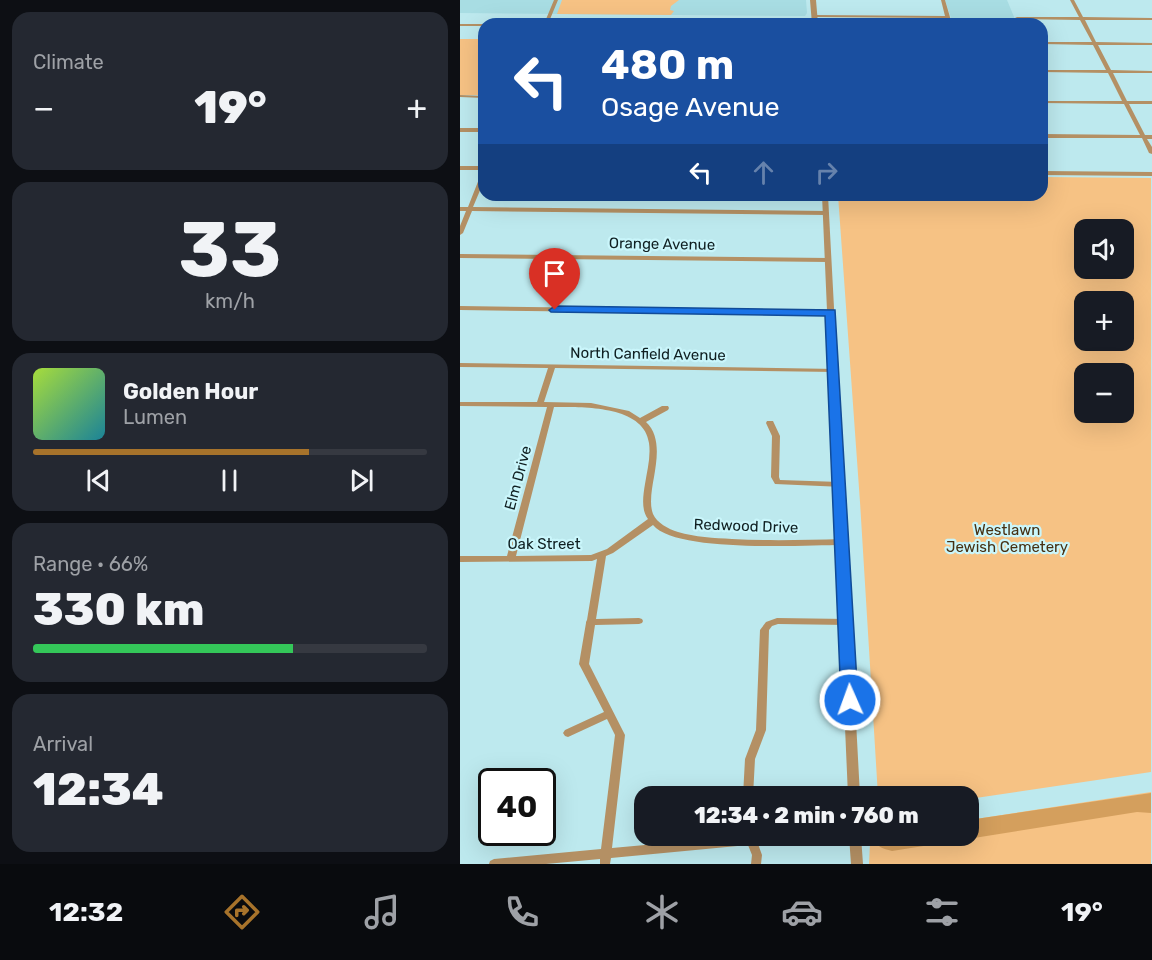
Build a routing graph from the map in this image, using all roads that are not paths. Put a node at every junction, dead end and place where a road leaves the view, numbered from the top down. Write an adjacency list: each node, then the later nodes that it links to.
1 (556, 0): 7 (street)
2 (813, 0): 5 (street)
3 (943, 0): 6 (street)
4 (1072, 0): 9 (street)
5 (815, 16): 6 (street)
6 (947, 17)
7 (549, 18)
8 (1017, 18): 9 (street)
9 (1081, 18): 10 (street); 14 (street)
10 (1152, 19)
11 (460, 25): 12 (street)
12 (478, 26)
13 (1048, 43): 14 (street)
14 (1094, 43): 15 (street); 17 (street)
15 (1152, 44)
16 (1048, 71): 17 (street)
17 (1109, 72): 18 (street); 22 (street)
18 (1152, 72)
19 (460, 96): 20 (street)
20 (478, 97)
21 (1048, 102): 22 (street)
22 (1125, 102): 23 (street); 27 (street)
23 (1152, 103)
24 (460, 130): 25 (street)
25 (478, 130)
26 (1048, 136): 27 (street)
27 (1143, 136): 28 (street); 29 (street)
28 (1152, 137)
29 (1152, 153)
30 (460, 168): 31 (street)
31 (478, 168)
32 (1048, 173): 33 (street)
33 (1152, 174)
34 (478, 189): 37 (street)
35 (825, 201): 38 (street)
36 (460, 209): 37 (street)
37 (470, 209): 38 (street); 39 (street)
38 (826, 213): 41 (street)
39 (460, 233)
40 (460, 256): 41 (street, Orange Avenue)
41 (828, 260): 43 (street)
42 (460, 308): 43 (street)
43 (831, 313): 46 (street)
44 (460, 365): 45 (street, North Canfield Avenue)
45 (552, 367): 46 (street, North Canfield Avenue); 48 (street)
46 (835, 370): 53 (street)
47 (460, 404): 48 (street)
48 (540, 405): 49 (street)
49 (551, 405): 51 (street); 57 (street, Elm Drive)
50 (666, 408): 51 (street)
51 (642, 421): 54 (street)
52 (770, 423): 53 (street)
53 (840, 485): 55 (street)
54 (652, 521): 55 (street, Redwood Drive); 56 (street, Oak Street)
55 (842, 542): 61 (street)
56 (602, 556): 57 (street, Oak Street); 60 (street)
57 (511, 558): 58 (street, Oak Street)
58 (460, 559)
59 (639, 621): 60 (street)
60 (590, 622): 62 (street)
61 (847, 622): 64 (street); 65 (street)
62 (609, 714): 63 (street); 69 (street)
63 (568, 733)
64 (749, 786)
65 (854, 786)
66 (668, 846): 69 (street)
67 (753, 846): 72 (street)
68 (856, 846): 73 (street)
69 (607, 852): 70 (street); 71 (street)
70 (494, 864)
71 (605, 864)
72 (756, 864)
73 (857, 864)

